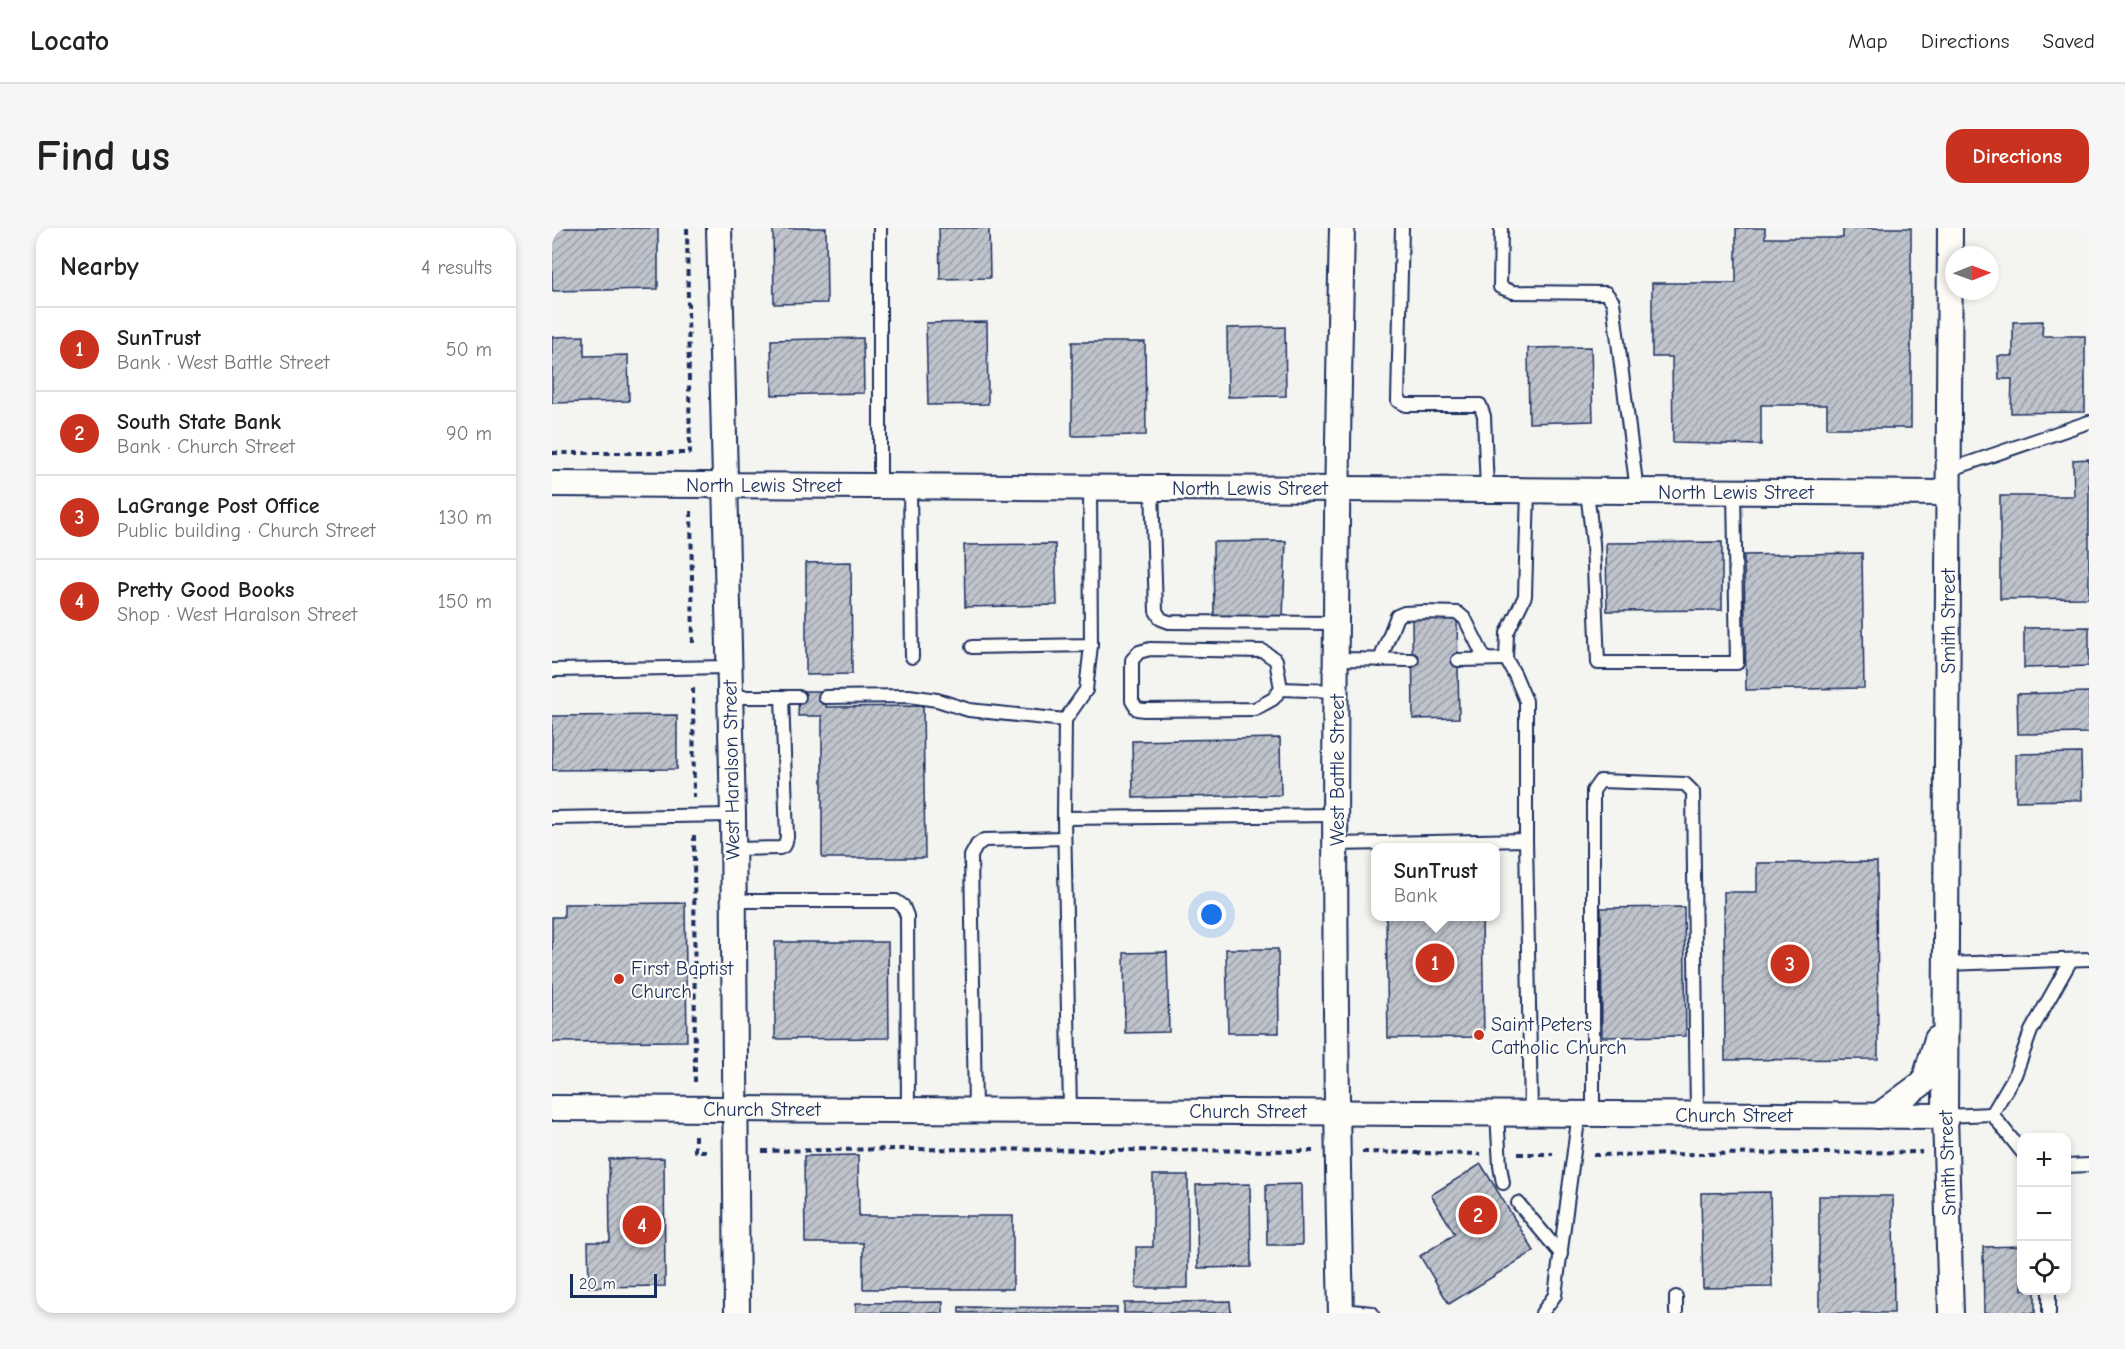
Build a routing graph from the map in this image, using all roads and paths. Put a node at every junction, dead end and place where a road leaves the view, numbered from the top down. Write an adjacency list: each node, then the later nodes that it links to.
1 (719, 228): 12 (street, West Haralson Street)
2 (880, 228): 13 (lane)
3 (1342, 228): 17 (street, West Battle Street)
4 (1402, 228): 18 (lane)
5 (1501, 228): 21 (lane)
6 (1950, 228): 10 (street, Smith Street)
7 (2089, 422): 10 (lane)
8 (552, 453): 9 (path)
9 (690, 453)
10 (1949, 482): 22 (street, North Lewis Street); 55 (street, Smith Street)
11 (552, 484): 12 (street, North Lewis Street)
12 (725, 485): 13 (street, North Lewis Street); 33 (street, West Haralson Street)
13 (880, 486): 14 (street, North Lewis Street)
14 (910, 486): 15 (street, North Lewis Street); 26 (lane)
15 (1090, 488): 16 (street, North Lewis Street); 24 (lane)
16 (1152, 488): 17 (street, North Lewis Street); 23 (lane)
17 (1336, 489): 18 (street, North Lewis Street); 23 (street, West Battle Street)
18 (1487, 490): 19 (street, North Lewis Street)
19 (1527, 490): 20 (street, North Lewis Street); 29 (lane)
20 (1587, 491): 21 (street, North Lewis Street); 22 (lane)
21 (1637, 491): 22 (street, North Lewis Street)
22 (1734, 492)
23 (1336, 623): 27 (street, West Battle Street)
24 (1091, 645): 25 (lane); 41 (lane)
25 (972, 647)
26 (912, 657)
27 (1337, 659): 30 (lane); 36 (street, West Battle Street)
28 (1485, 659): 29 (lane); 30 (lane); 32 (lane)
29 (1506, 659): 47 (lane)
30 (1380, 660): 31 (lane)
31 (1413, 660)
32 (1458, 660)
33 (729, 667): 34 (lane); 37 (street, West Haralson Street)
34 (552, 670)
35 (1281, 689): 35 (lane); 36 (lane)
36 (1337, 691): 43 (street, West Battle Street)
37 (730, 697): 38 (lane); 42 (street, West Haralson Street)
38 (782, 697): 39 (lane); 51 (lane)
39 (799, 697)
40 (825, 697): 41 (lane)
41 (1065, 720): 45 (lane)
42 (733, 815): 44 (lane); 51 (street, West Haralson Street)
43 (1336, 815): 45 (lane); 50 (street, West Battle Street)
44 (552, 818)
45 (1064, 818): 46 (lane)
46 (1064, 838): 60 (lane); 61 (lane)
47 (1526, 840): 49 (lane); 64 (lane)
48 (1371, 843): 50 (lane)
49 (1384, 843)
50 (1336, 844): 62 (street, West Battle Street)
51 (733, 849): 52 (street, West Haralson Street)
52 (733, 902): 58 (street, West Haralson Street); 59 (lane)
53 (2089, 959): 54 (lane)
54 (2071, 960): 55 (lane); 67 (lane)
55 (1946, 964): 56 (street, Smith Street)
56 (1945, 1014): 68 (street, Smith Street); 69 (street, Smith Street)
57 (552, 1108): 58 (street, Church Street)
58 (734, 1109): 59 (street, Church Street); 79 (street, West Haralson Street)
59 (908, 1109): 60 (street, Church Street)
60 (975, 1110): 61 (street, Church Street)
61 (1070, 1110): 62 (street, Church Street)
62 (1336, 1111): 63 (street, Church Street); 78 (street, West Battle Street)
63 (1497, 1113): 64 (street, Church Street); 73 (lane)
64 (1531, 1113): 65 (street, Church Street)
65 (1586, 1113): 66 (street, Church Street); 66 (lane); 75 (lane)
66 (1697, 1114): 68 (street, Church Street)
67 (1992, 1114): 69 (lane); 70 (lane)
68 (1878, 1116): 69 (street, Church Street)
69 (1945, 1116): 83 (street, Smith Street)
70 (2017, 1146)
71 (2089, 1165): 72 (lane)
72 (2071, 1166)
73 (1503, 1183)
74 (1518, 1203): 75 (lane)
75 (1562, 1254): 81 (lane)
76 (2049, 1295): 84 (lane)
77 (1676, 1297): 82 (lane)
78 (1341, 1312): 80 (lane)
79 (737, 1313)
80 (1372, 1313)
81 (1542, 1313)
82 (1676, 1313)
83 (1951, 1313)
84 (2049, 1313)

